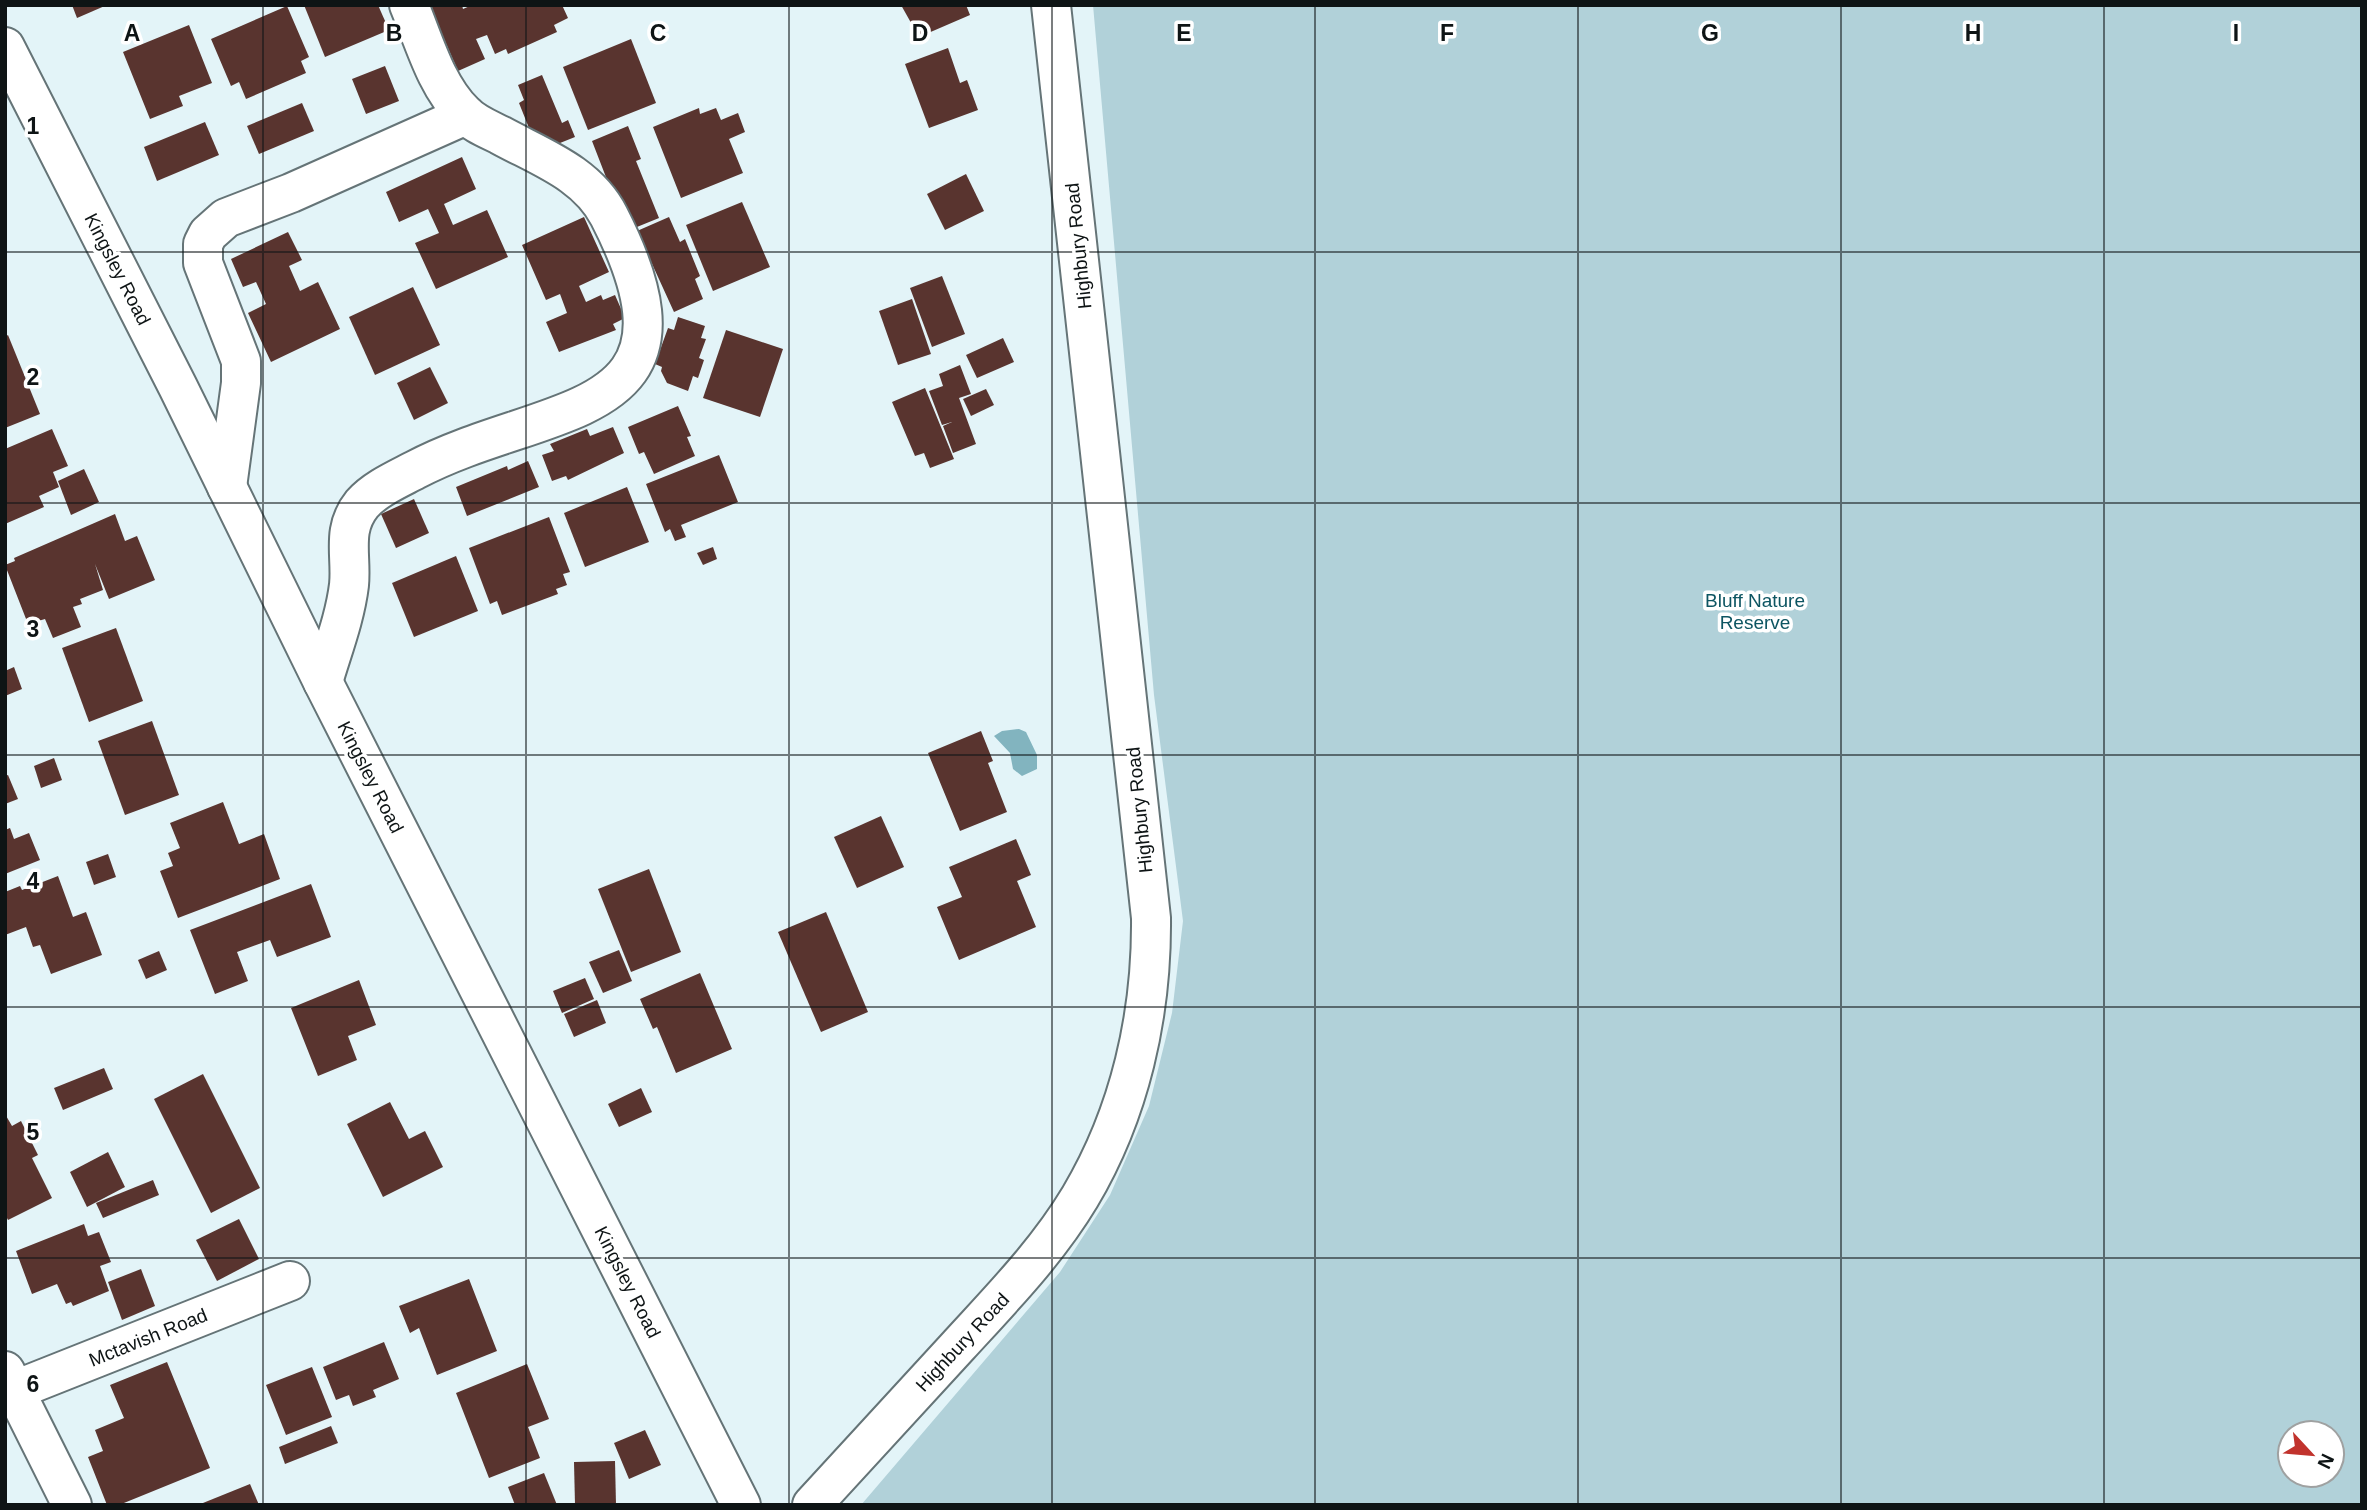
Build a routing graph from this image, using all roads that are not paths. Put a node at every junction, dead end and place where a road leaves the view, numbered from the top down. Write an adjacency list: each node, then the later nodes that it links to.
1 (409, 5): 4 (street)
2 (1051, 5): 11 (street, Highbury Road)
3 (5, 47): 5 (street, Kingsley Road)
4 (466, 115): 5 (street); 6 (street)
5 (227, 487): 6 (street, Kingsley Road)
6 (323, 682): 10 (street, Kingsley Road)
7 (290, 1281): 8 (street, Mctavish Road)
8 (8, 1385): 9 (street)
9 (72, 1505)
10 (741, 1505)
11 (812, 1505)

